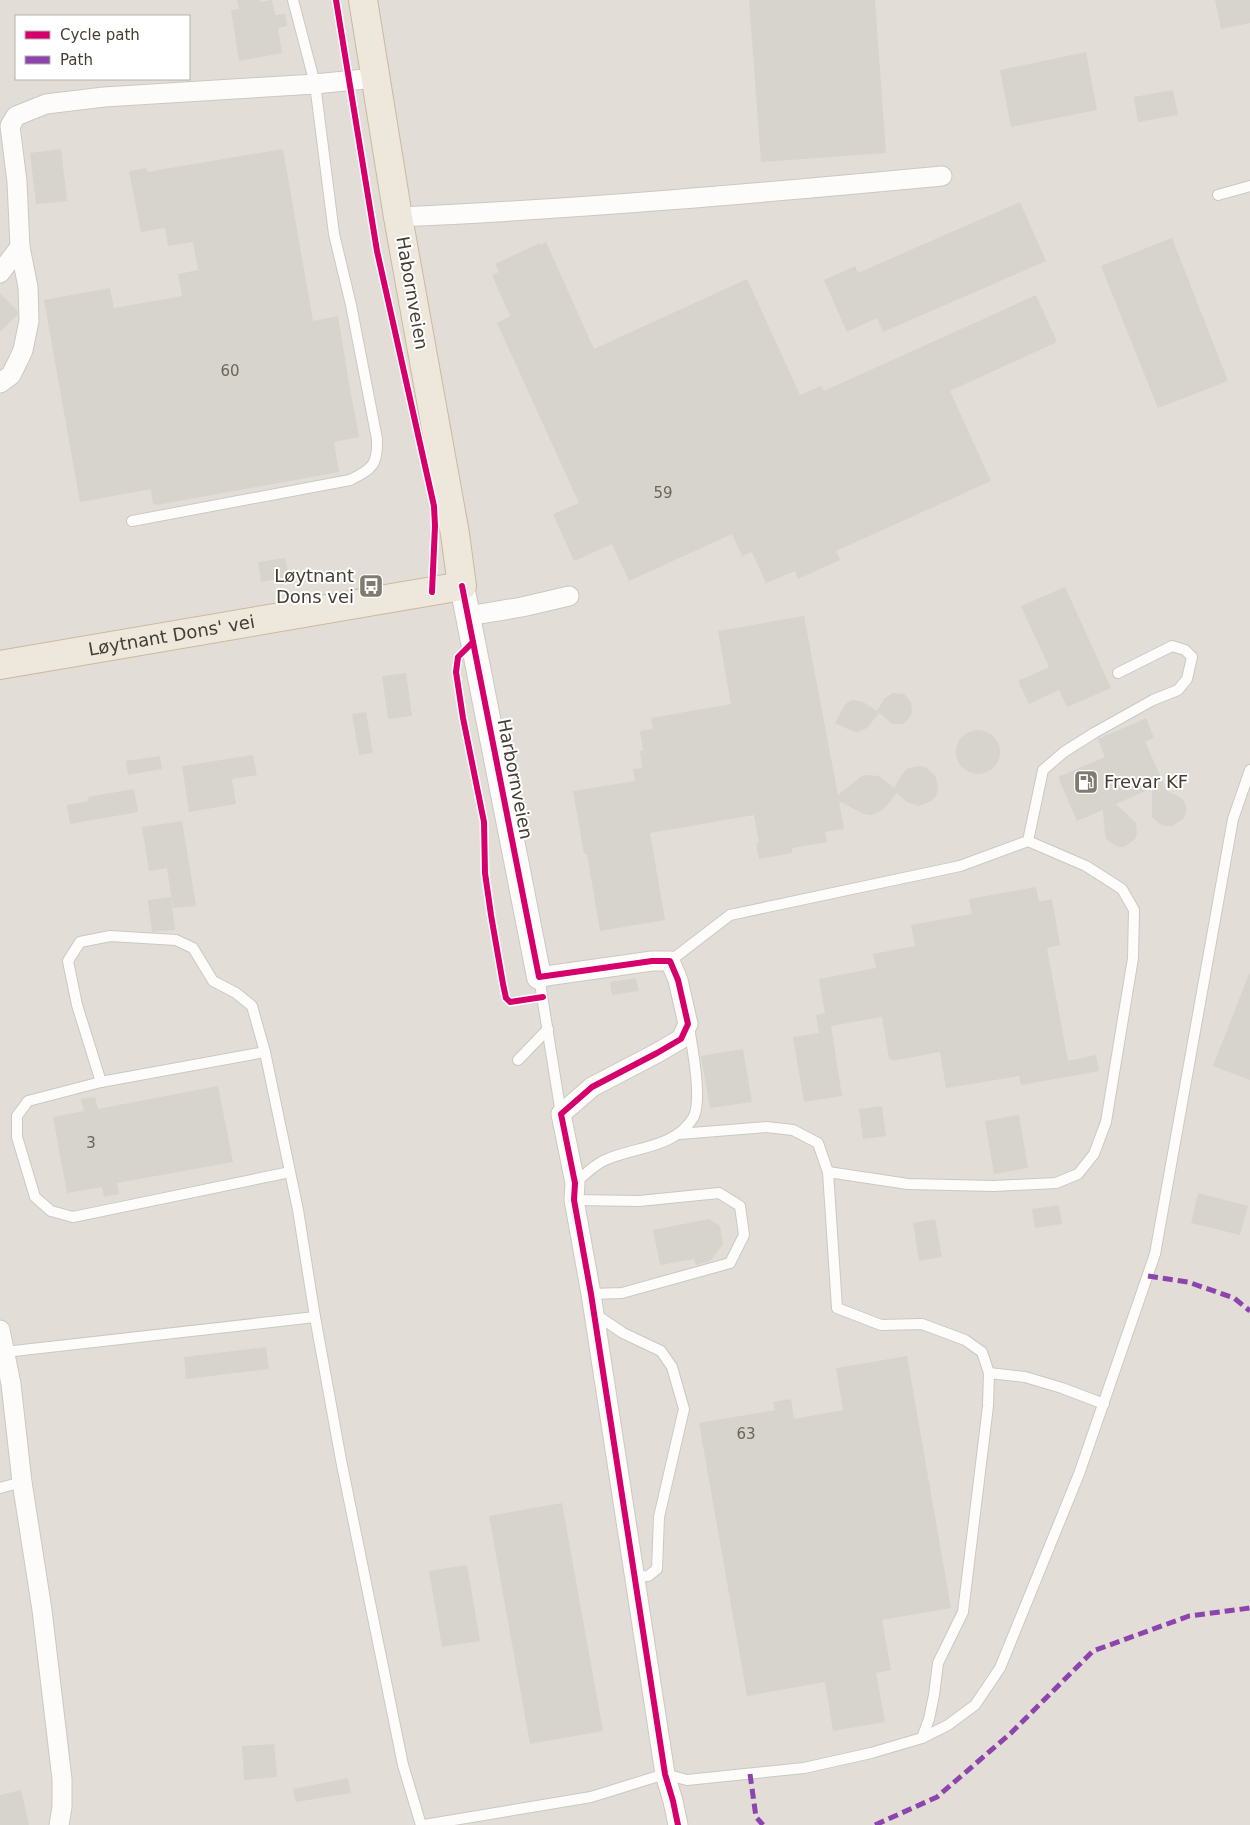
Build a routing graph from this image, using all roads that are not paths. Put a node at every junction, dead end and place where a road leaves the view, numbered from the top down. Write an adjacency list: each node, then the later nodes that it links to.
1 (293, 0): 4 (lane)
2 (363, 0): 3 (highway, Habornveien)
3 (375, 78): 4 (street); 8 (highway, Habornveien)
4 (314, 84): 9 (street); 12 (lane)
5 (942, 176): 8 (street)
6 (1250, 186): 7 (lane)
7 (1218, 196)
8 (398, 217): 13 (highway, Habornveien)
9 (20, 247): 10 (street); 11 (street)
10 (0, 273)
11 (0, 382)
12 (132, 521)
13 (462, 586): 15 (street, Harbornveien); 16 (highway, Løytnant Dons' vei)
14 (568, 596): 15 (street)
15 (468, 616): 21 (street, Harbornveien)
16 (0, 666)
17 (1118, 673): 19 (lane)
18 (1250, 770): 38 (lane)
19 (1028, 841): 20 (lane); 30 (lane)
20 (670, 962): 21 (street); 22 (street)
21 (539, 977): 23 (lane)
22 (688, 1024): 27 (street); 28 (lane)
23 (548, 1029): 25 (lane); 27 (lane)
24 (265, 1052): 26 (lane); 26 (lane); 29 (lane)
25 (518, 1060)
26 (101, 1082): 29 (lane)
27 (561, 1114): 31 (street)
28 (678, 1134): 30 (lane); 31 (lane)
29 (290, 1172): 34 (lane)
30 (828, 1172): 37 (lane)
31 (574, 1191): 32 (street); 32 (lane)
32 (591, 1294): 33 (street)
33 (594, 1314): 41 (street); 41 (lane)
34 (315, 1317): 36 (lane); 45 (lane)
35 (0, 1330): 36 (street)
36 (4, 1352): 39 (street)
37 (989, 1373): 38 (lane); 42 (lane)
38 (1104, 1404): 42 (lane)
39 (22, 1482): 40 (lane); 44 (street)
40 (0, 1488)
41 (634, 1577): 43 (street)
42 (922, 1738): 43 (lane)
43 (665, 1774): 45 (lane); 46 (street)
44 (59, 1825)
45 (423, 1825)
46 (678, 1825)

